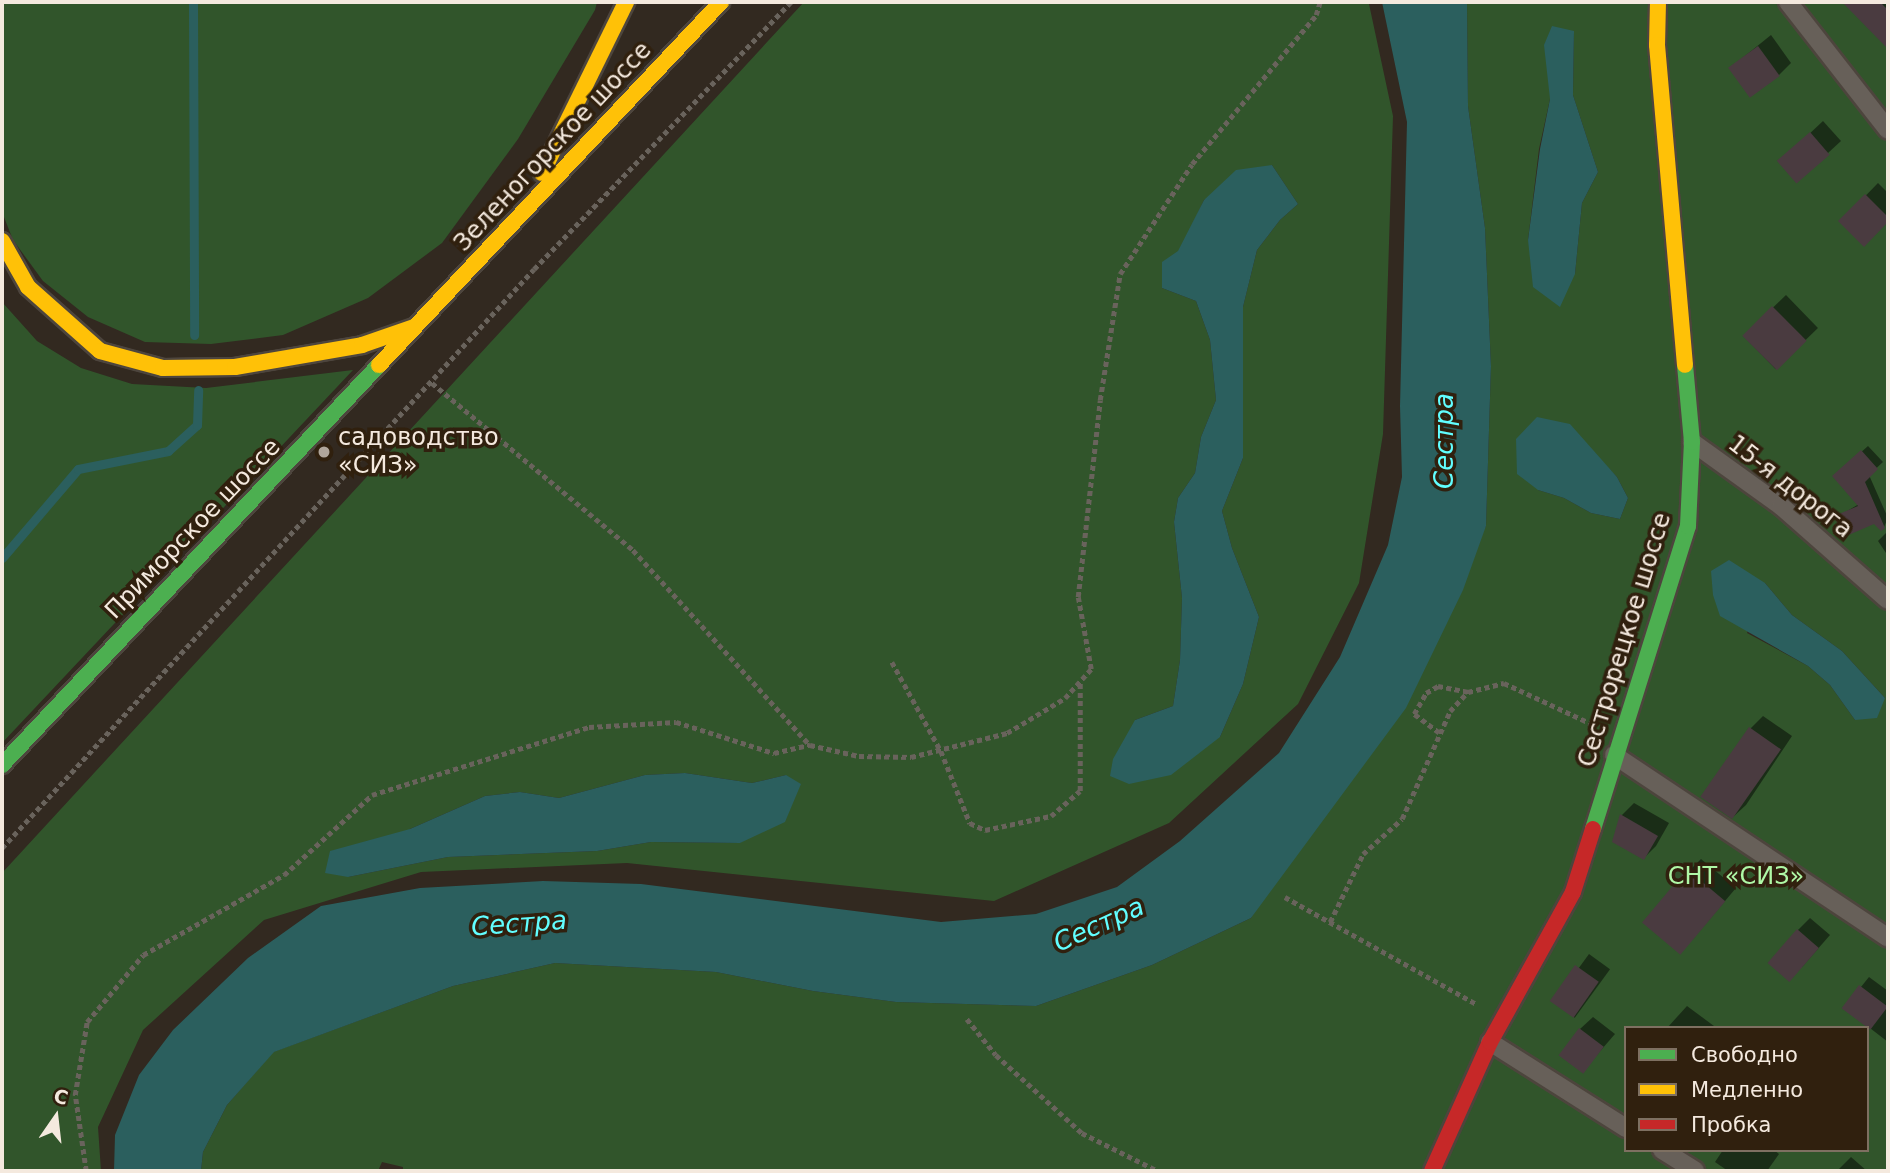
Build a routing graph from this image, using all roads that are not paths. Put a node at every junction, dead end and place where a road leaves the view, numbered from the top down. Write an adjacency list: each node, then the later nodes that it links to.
1 (626, 2): 6 (main road)
2 (721, 2): 6 (main road, Зеленогорское шоссе)
3 (1658, 2): 9 (main road, Сестрорецкое шоссе)
4 (1788, 2): 5 (lane)
5 (1888, 130)
6 (524, 210): 8 (main road, Зеленогорское шоссе)
7 (2, 241): 8 (main road)
8 (419, 325): 12 (main road, Приморское шоссе)
9 (1692, 442): 10 (lane, 15-я дорога); 11 (main road, Сестрорецкое шоссе)
10 (1888, 600)
11 (1618, 747): 13 (lane); 14 (main road, Сестрорецкое шоссе)
12 (2, 765)
13 (1888, 937)
14 (1490, 1042): 15 (lane); 17 (main road, Сестрорецкое шоссе)
15 (1624, 1127)
16 (1665, 1152): 18 (lane)
17 (1432, 1171)
18 (1695, 1171)

